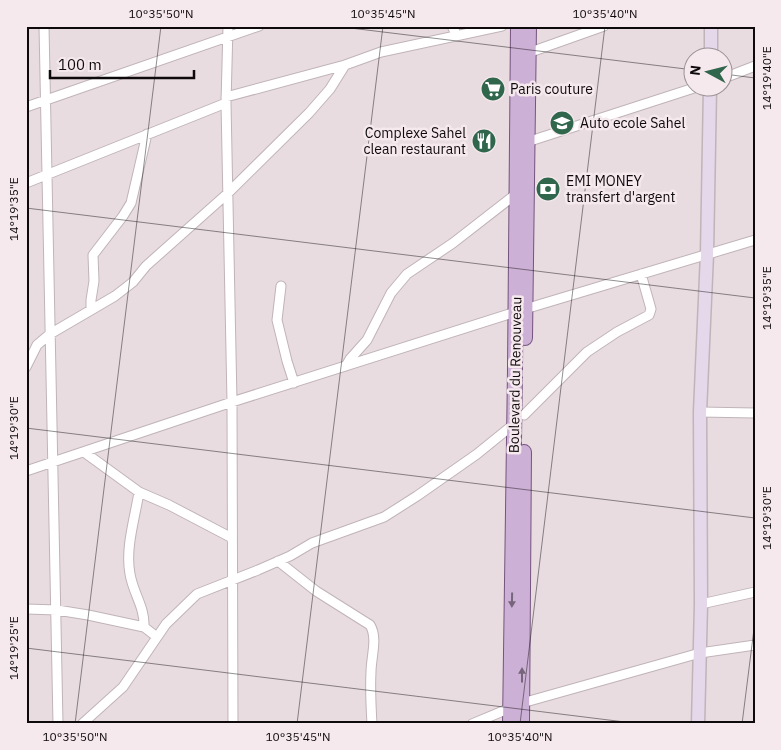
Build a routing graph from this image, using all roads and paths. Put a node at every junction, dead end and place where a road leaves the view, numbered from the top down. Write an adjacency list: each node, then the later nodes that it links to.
1 (44, 26): 19 (street)
2 (228, 26): 11 (street)
3 (259, 26): 11 (street)
4 (452, 26): 10 (street)
5 (502, 26): 10 (street)
6 (518, 26): 27 (main road, Boulevard du Renouveau)
7 (529, 26): 13 (main road, Boulevard du Renouveau)
8 (604, 26): 13 (street)
9 (712, 26): 12 (main road)
10 (457, 36): 14 (street)
11 (228, 37): 19 (street); 20 (street)
12 (711, 48)
13 (528, 53): 23 (main road, Boulevard du Renouveau)
14 (345, 65): 20 (street); 26 (street)
15 (755, 66): 16 (street)
16 (734, 74)
17 (684, 91): 23 (street)
18 (710, 98): 29 (main road)
19 (47, 100): 21 (street); 24 (street)
20 (226, 100): 22 (street); 26 (street)
21 (26, 107)
22 (147, 134): 24 (street); 32 (street)
23 (527, 142): 33 (main road, Boulevard du Renouveau)
24 (47, 175): 25 (street); 34 (street)
25 (26, 184)
26 (228, 194): 32 (street); 38 (street)
27 (516, 194): 33 (main road, Boulevard du Renouveau); 35 (street)
28 (755, 240): 29 (street)
29 (708, 254): 30 (street); 39 (main road)
30 (641, 274): 33 (street); 41 (street)
31 (281, 286): 37 (street)
32 (91, 310): 34 (street)
33 (520, 311): 35 (street); 41 (main road, Boulevard du Renouveau)
34 (50, 334): 36 (street); 43 (street)
35 (346, 366): 37 (street)
36 (26, 367)
37 (294, 382): 38 (street)
38 (232, 402): 42 (street); 46 (street)
39 (700, 412): 40 (street); 50 (main road)
40 (755, 413)
41 (519, 420): 47 (street); 57 (main road, Boulevard du Renouveau)
42 (84, 452): 43 (street); 45 (street)
43 (53, 462): 44 (street); 52 (street)
44 (26, 471)
45 (139, 492): 46 (street); 53 (street)
46 (232, 538): 48 (street)
47 (278, 561): 48 (street); 61 (street)
48 (232, 580): 54 (street); 60 (street)
49 (755, 592): 50 (street)
50 (701, 604): 56 (main road)
51 (26, 609): 52 (street)
52 (57, 610): 53 (street); 58 (street)
53 (144, 626): 54 (street)
54 (157, 637): 59 (street)
55 (755, 645): 56 (street)
56 (700, 653): 57 (street); 65 (main road)
57 (516, 706): 62 (street); 63 (main road, Boulevard du Renouveau); 64 (main road, Boulevard du Renouveau)
58 (58, 724)
59 (82, 724)
60 (234, 724)
61 (372, 724)
62 (472, 724)
63 (510, 724)
64 (522, 724)
65 (698, 724)

